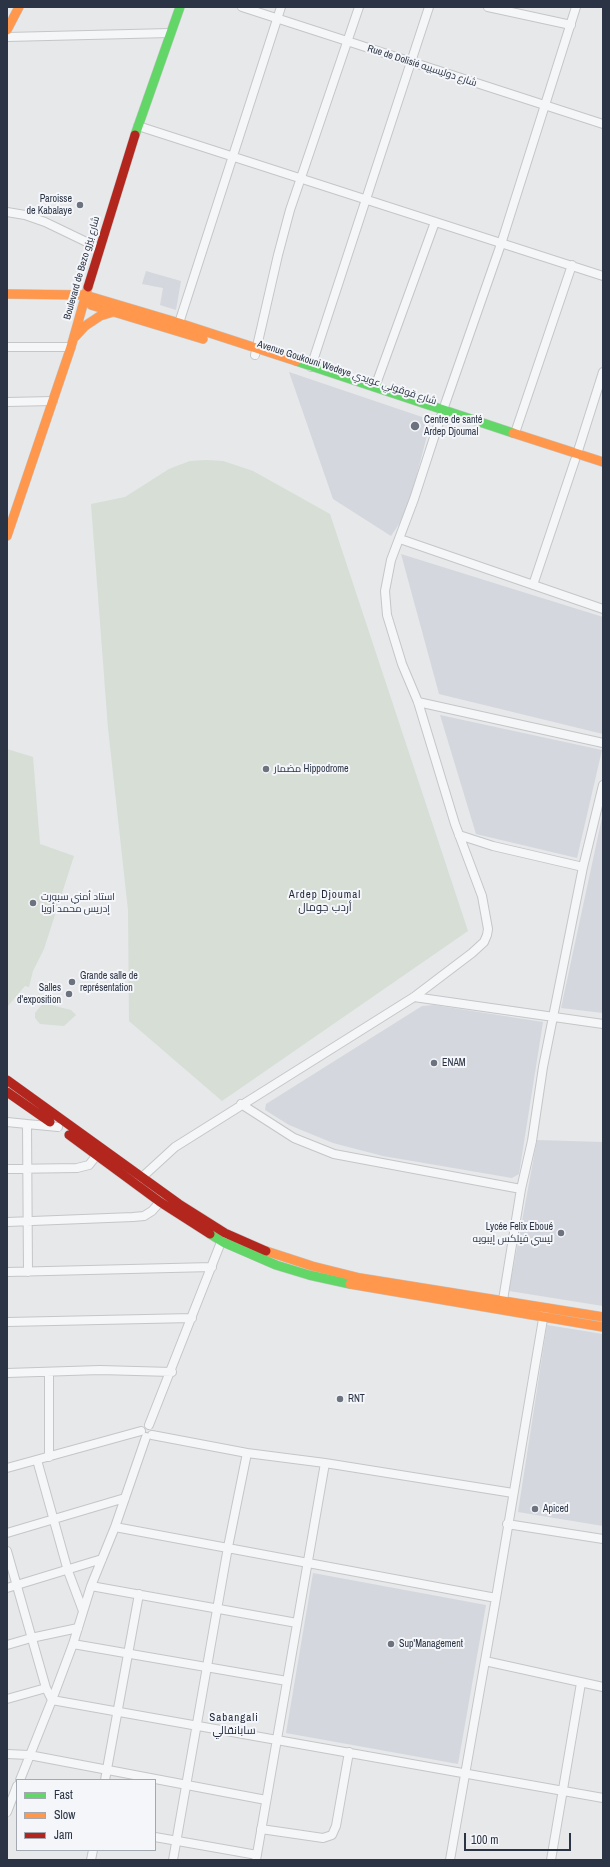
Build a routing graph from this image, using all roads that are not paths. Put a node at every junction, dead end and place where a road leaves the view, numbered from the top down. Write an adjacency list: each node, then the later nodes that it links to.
1 (12, 7): 10 (main road)
2 (19, 7): 13 (main road)
3 (180, 7): 14 (main road, Boulevard de Bezo شارع بيزو)
4 (242, 7): 11 (street, Rue de Dolisié شارع دوليسييه)
5 (281, 7): 11 (street)
6 (360, 7): 16 (street)
7 (429, 7): 17 (street)
8 (488, 7): 12 (street)
9 (576, 7): 12 (street)
10 (7, 17)
11 (277, 19): 16 (street, Rue de Dolisié شارع دوليسييه); 21 (street)
12 (571, 24): 18 (street)
13 (7, 30)
14 (170, 33): 15 (street); 20 (main road, Boulevard de Bezo شارع بيزو)
15 (7, 37)
16 (348, 43): 17 (street, Rue de Dolisié شارع دوليسييه); 22 (street)
17 (411, 63): 18 (street, Rue de Dolisié شارع دوليسييه); 23 (street)
18 (545, 106): 19 (street, Rue de Dolisié شارع دوليسييه); 26 (street)
19 (603, 124)
20 (138, 126): 21 (street); 27 (main road, Boulevard de Bezo شارع بيزو)
21 (232, 155): 22 (street); 34 (street)
22 (301, 178): 23 (street); 37 (street)
23 (367, 199): 25 (street); 38 (street)
24 (7, 212): 27 (street)
25 (435, 222): 26 (street); 40 (street)
26 (501, 244): 28 (street); 43 (street)
27 (99, 248): 31 (main road, Boulevard de Bezo شارع بيزو)
28 (572, 265): 29 (street); 44 (street)
29 (603, 276)
30 (7, 294): 31 (main road)
31 (84, 299): 32 (main road); 33 (main road, Avenue Goukouni Wedeye شارع قوقوني عويدي); 34 (main road, Avenue Goukouni Wedeye شارع قوقوني عويدي); 35 (main road, Boulevard de Bezo شارع بيزو)
32 (7, 302)
33 (114, 312): 35 (main road); 37 (main road, Avenue Goukouni Wedeye شارع قوقوني عويدي)
34 (179, 323): 37 (main road, Avenue Goukouni Wedeye شارع قوقوني عويدي)
35 (72, 343): 36 (street); 41 (main road, Boulevard de Bezo شارع بيزو)
36 (7, 347)
37 (256, 352): 38 (main road, Avenue Goukouni Wedeye شارع قوقوني عويدي); 43 (main road, Avenue Goukouni Wedeye شارع قوقوني عويدي)
38 (311, 367): 40 (main road, Avenue Goukouni Wedeye شارع قوقوني عويدي)
39 (603, 372): 45 (street)
40 (374, 387): 43 (main road, Avenue Goukouni Wedeye شارع قوقوني عويدي)
41 (53, 401): 42 (street); 48 (main road, Boulevard de Bezo شارع بيزو)
42 (7, 402)
43 (442, 413): 44 (main road, Avenue Goukouni Wedeye شارع قوقوني عويدي); 45 (main road, Avenue Goukouni Wedeye شارع قوقوني عويدي); 49 (street)
44 (515, 433): 45 (main road, Avenue Goukouni Wedeye شارع قوقوني عويدي)
45 (576, 457): 46 (main road, Avenue Goukouni Wedeye شارع قوقوني عويدي); 47 (main road, Avenue Goukouni Wedeye شارع قوقوني عويدي); 50 (street)
46 (603, 462)
47 (603, 469)
48 (7, 536)
49 (400, 539): 50 (street); 52 (street)
50 (533, 585): 51 (street)
51 (603, 609)
52 (418, 702): 53 (street); 55 (street)
53 (603, 743)
54 (603, 785): 56 (street)
55 (459, 835): 56 (street); 57 (street)
56 (583, 867): 58 (street)
57 (414, 997): 58 (street); 62 (street)
58 (554, 1016): 59 (street); 70 (street)
59 (603, 1024)
60 (7, 1080): 69 (main road)
61 (7, 1092): 65 (main road)
62 (241, 1104): 69 (street); 70 (street)
63 (7, 1122): 64 (street)
64 (27, 1124): 65 (street); 67 (street)
65 (58, 1126): 66 (main road)
66 (96, 1156): 67 (street); 69 (main road)
67 (28, 1168): 68 (street); 72 (street)
68 (7, 1169)
69 (139, 1180): 71 (main road); 74 (main road)
70 (521, 1189): 80 (street)
71 (160, 1202): 72 (street); 74 (main road)
72 (28, 1221): 73 (street); 78 (street)
73 (7, 1222)
74 (223, 1237): 75 (main road); 76 (street); 79 (main road)
75 (312, 1266): 79 (main road); 80 (main road)
76 (212, 1267): 78 (street); 84 (street)
77 (7, 1272): 78 (street)
78 (28, 1272)
79 (309, 1275): 82 (main road)
80 (503, 1300): 81 (main road)
81 (544, 1307): 82 (street); 83 (main road)
82 (543, 1317): 86 (main road); 96 (street)
83 (603, 1317)
84 (192, 1318): 85 (street); 88 (street)
85 (7, 1322)
86 (603, 1327)
87 (49, 1372): 88 (street); 89 (street); 92 (street)
88 (172, 1372): 90 (street)
89 (7, 1373)
90 (146, 1435): 91 (street); 92 (street); 97 (street)
91 (247, 1453): 94 (street); 103 (street)
92 (49, 1457): 93 (street)
93 (37, 1460): 95 (street); 98 (street)
94 (325, 1463): 96 (street); 106 (street)
95 (7, 1468)
96 (513, 1493): 99 (street)
97 (125, 1498): 98 (street); 100 (street)
98 (54, 1519): 101 (street); 107 (street)
99 (507, 1524): 102 (street); 112 (street)
100 (115, 1527): 103 (street); 105 (street)
101 (7, 1533)
102 (603, 1540)
103 (228, 1547): 106 (street); 113 (street)
104 (7, 1551): 108 (street)
105 (102, 1559): 107 (street); 109 (street)
106 (307, 1562): 112 (street); 115 (street)
107 (68, 1571): 108 (street); 114 (street)
108 (16, 1586): 110 (street); 117 (street)
109 (91, 1586): 111 (street); 114 (street)
110 (7, 1588)
111 (139, 1594): 113 (street); 120 (street)
112 (496, 1598): 121 (street)
113 (217, 1608): 115 (street); 122 (street)
114 (83, 1611): 116 (street)
115 (297, 1624): 123 (street)
116 (78, 1628): 117 (street); 118 (street)
117 (31, 1638): 119 (street); 126 (street)
118 (73, 1644): 120 (street); 128 (street)
119 (7, 1645)
120 (128, 1654): 122 (street); 129 (street)
121 (485, 1661): 124 (street); 136 (street)
122 (207, 1667): 123 (street); 130 (street)
123 (287, 1680): 131 (street)
124 (581, 1683): 125 (street); 143 (street)
125 (603, 1687)
126 (46, 1688): 127 (street); 128 (street)
127 (7, 1699)
128 (52, 1700): 129 (street); 134 (street)
129 (116, 1713): 130 (street); 135 (street)
130 (197, 1725): 131 (street); 141 (street)
131 (276, 1740): 133 (street); 145 (street)
132 (7, 1752): 134 (street)
133 (349, 1752): 136 (street); 147 (street)
134 (30, 1755): 135 (street); 137 (street)
135 (107, 1770): 138 (street); 139 (street)
136 (464, 1773): 143 (street); 152 (street)
137 (20, 1779)
138 (105, 1779)
139 (151, 1779)
140 (156, 1780): 141 (street)
141 (186, 1786): 145 (street); 149 (street)
142 (16, 1789): 146 (street)
143 (563, 1791): 144 (street); 153 (street)
144 (603, 1798)
145 (266, 1800): 147 (street)
146 (8, 1810)
147 (261, 1829): 150 (street)
148 (156, 1837): 149 (street)
149 (177, 1840): 150 (street); 151 (street)
150 (256, 1858)
151 (173, 1860)
152 (450, 1860)
153 (551, 1860)

